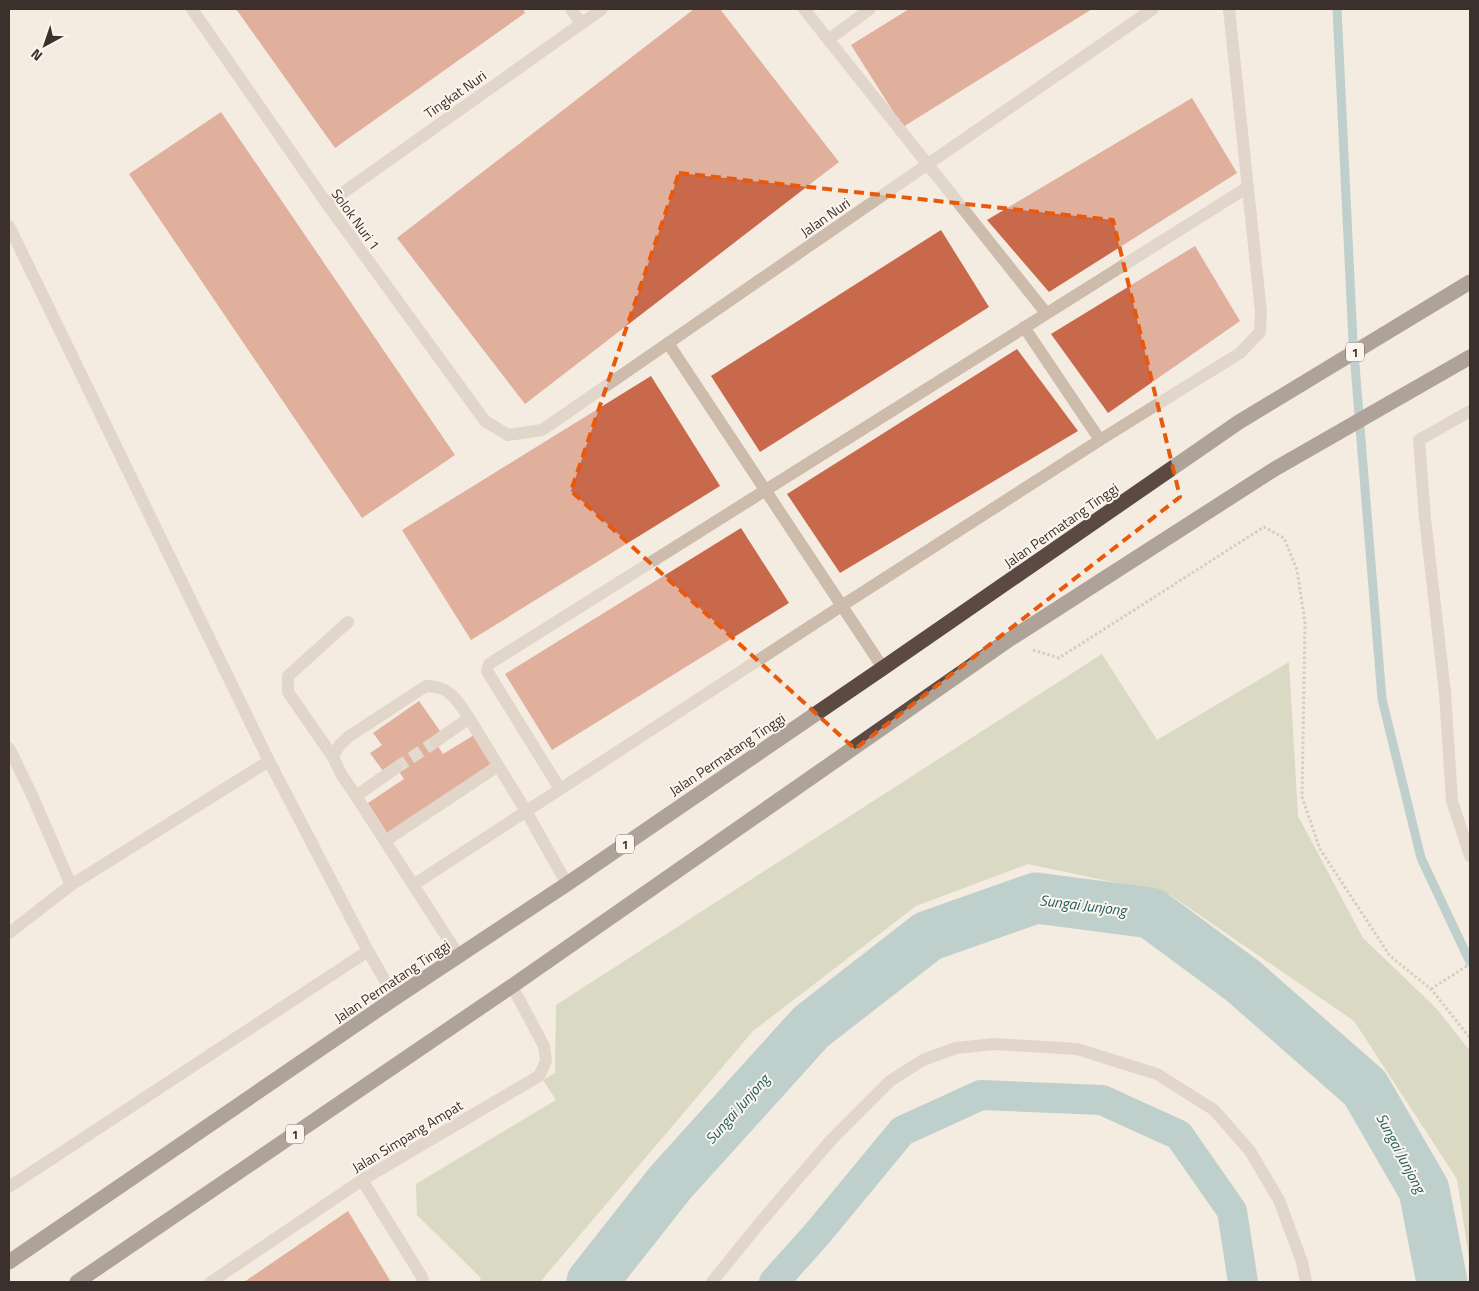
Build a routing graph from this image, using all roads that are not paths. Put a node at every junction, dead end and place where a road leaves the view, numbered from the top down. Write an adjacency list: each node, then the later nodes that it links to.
1 (192, 9): 12 (street, Solok Nuri 1)
2 (571, 9): 8 (street)
3 (602, 9): 8 (street, Tingkat Nuri)
4 (804, 9): 9 (street)
5 (870, 9): 9 (street)
6 (1153, 9): 10 (street, Jalan Nuri)
7 (1229, 9): 11 (street)
8 (581, 23): 12 (street, Tingkat Nuri)
9 (828, 40): 10 (street)
10 (927, 165): 15 (street); 17 (street, Jalan Nuri)
11 (1248, 187): 15 (street); 21 (street)
12 (327, 204): 20 (street, Solok Nuri 1)
13 (9, 226): 30 (street)
14 (1470, 282): 25 (highway, Jalan Permatang Tinggi / 1)
15 (1046, 313): 16 (street)
16 (1024, 327): 21 (street); 22 (street)
17 (668, 343): 20 (street, Jalan Nuri); 22 (street)
18 (1470, 357): 44 (highway, 1)
19 (1469, 413): 37 (street)
20 (508, 435)
21 (1100, 440): 23 (street)
22 (766, 489): 23 (street); 33 (street)
23 (843, 605): 25 (street); 33 (street)
24 (348, 622): 29 (street)
25 (884, 668): 39 (highway, Jalan Permatang Tinggi / 1)
26 (469, 718): 27 (street); 29 (street); 31 (street)
27 (435, 742)
28 (9, 748): 40 (street)
29 (333, 757): 34 (street)
30 (269, 761): 40 (street); 42 (street)
31 (498, 766): 35 (street); 36 (street)
32 (396, 768): 34 (street)
33 (560, 789): 35 (street)
34 (356, 796): 36 (street)
35 (526, 811): 38 (street); 39 (street)
36 (385, 840): 38 (street)
37 (1470, 856)
38 (413, 884): 43 (street)
39 (567, 884): 43 (highway, Jalan Permatang Tinggi / 1)
40 (71, 885): 41 (street)
41 (9, 932)
42 (368, 951): 45 (street); 47 (street)
43 (459, 956): 45 (highway, Jalan Permatang Tinggi / 1)
44 (512, 986): 46 (street, Jalan Simpang Ampat); 49 (highway, 1)
45 (395, 998): 48 (highway, Jalan Permatang Tinggi / 1)
46 (362, 1180): 50 (street, Jalan Simpang Ampat); 51 (street)
47 (9, 1187)
48 (9, 1262)
49 (77, 1282)
50 (210, 1282)
51 (423, 1282)
52 (712, 1282): 53 (street)
53 (1306, 1282)

